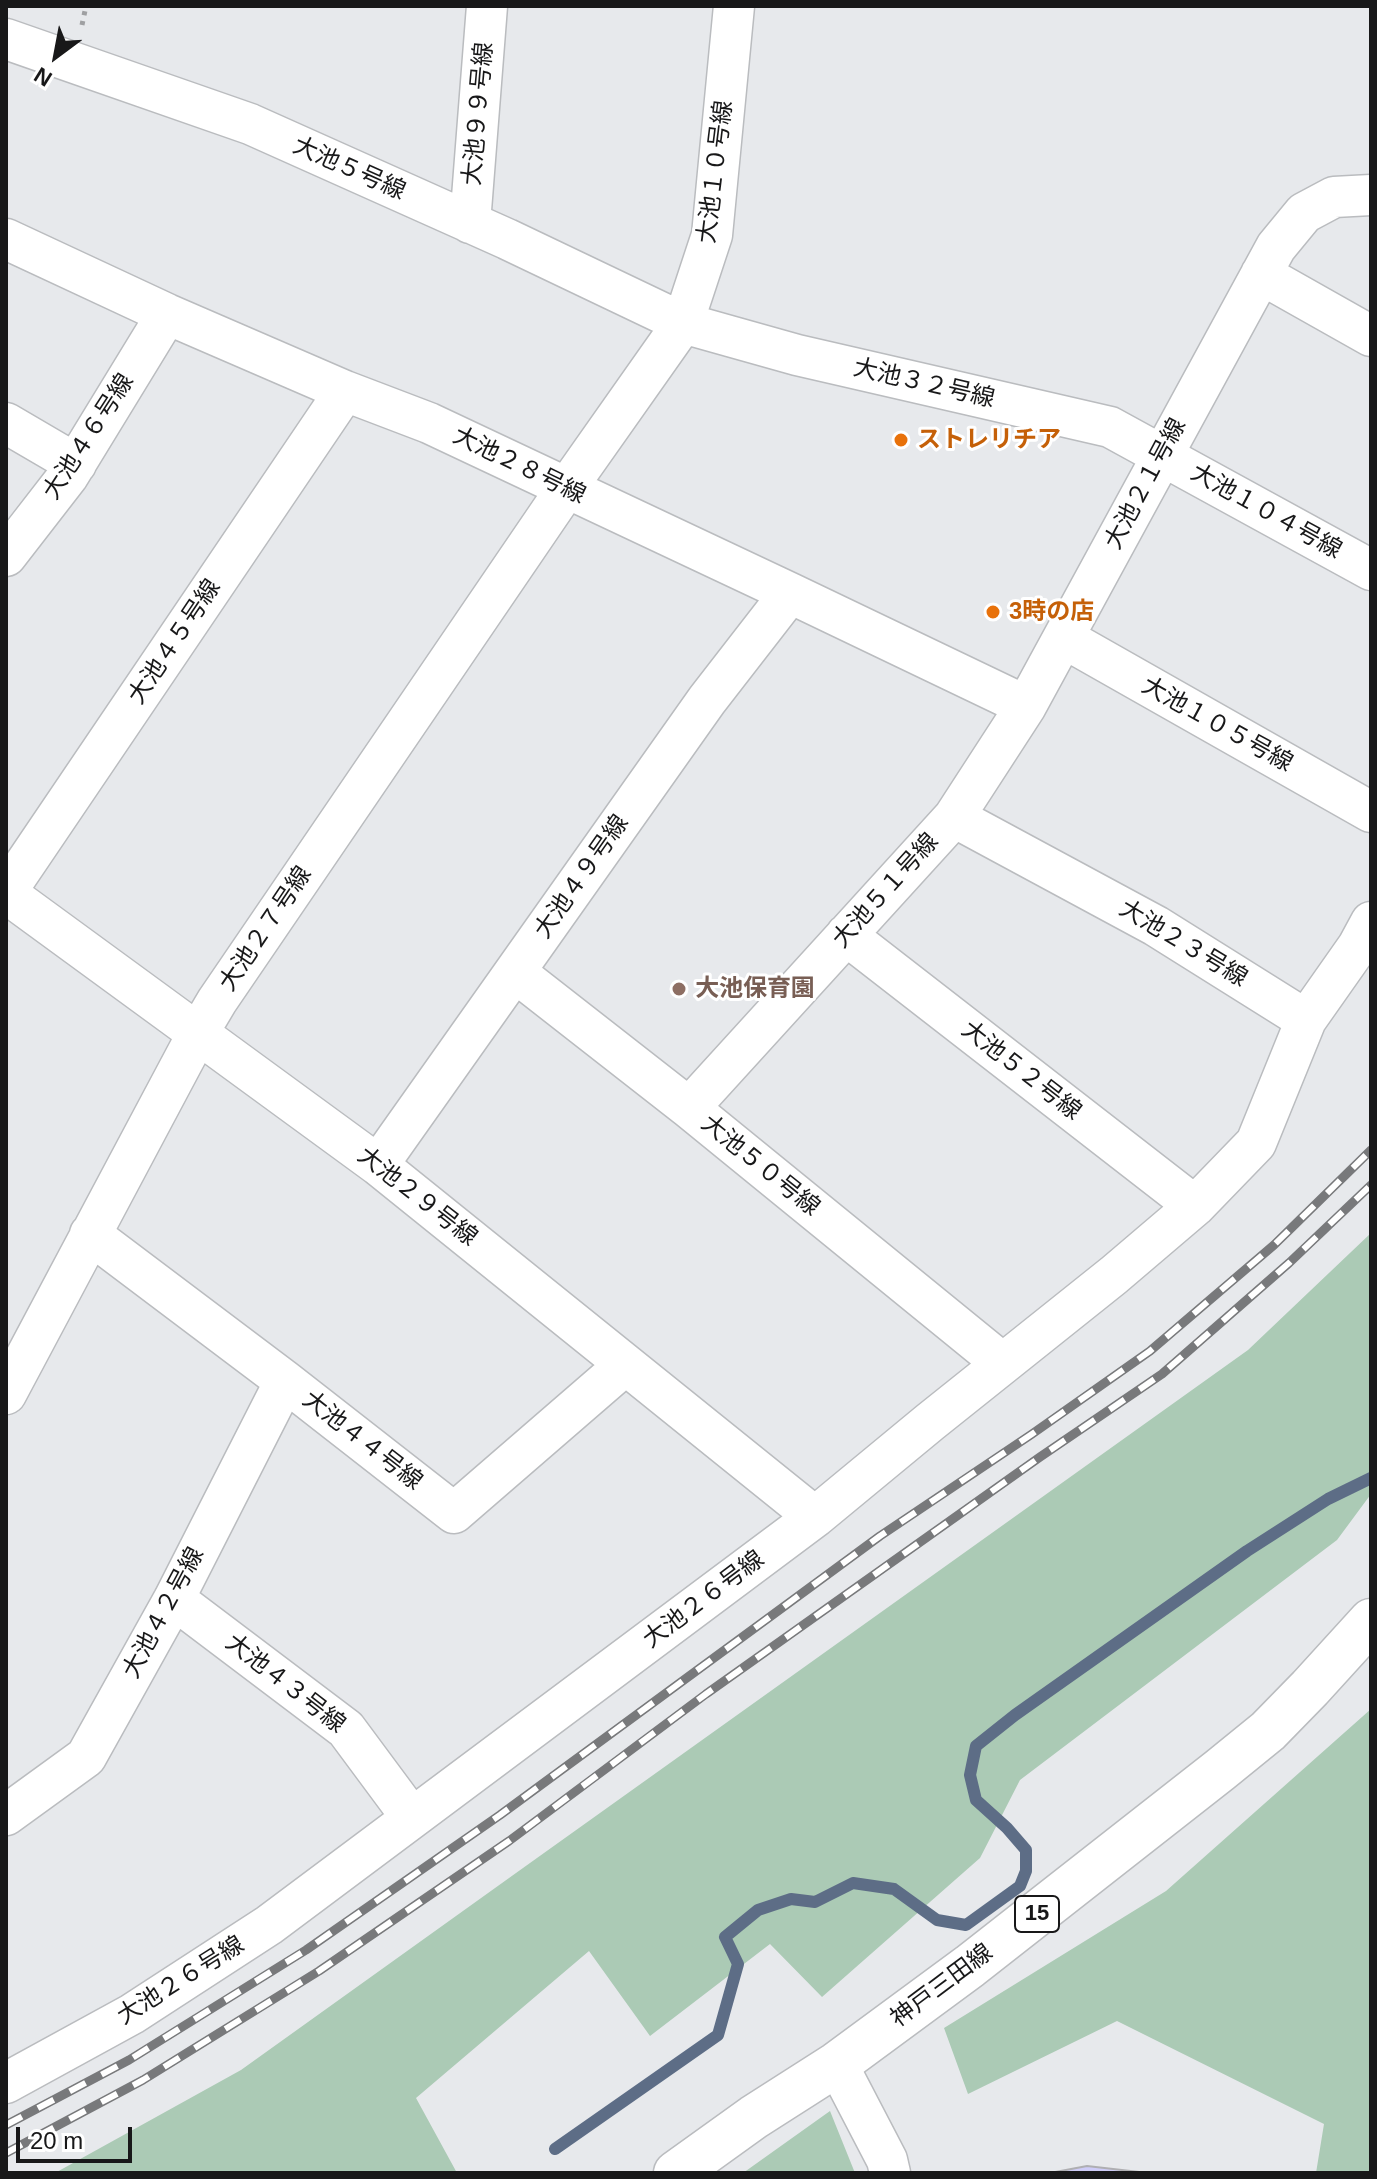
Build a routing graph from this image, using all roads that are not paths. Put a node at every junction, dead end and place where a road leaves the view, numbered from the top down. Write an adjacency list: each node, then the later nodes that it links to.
1 (487, 6): 5 (street, 大池９９号線)
2 (734, 6): 9 (street, 大池１０号線)
3 (6, 39): 5 (street, 大池５号線)
4 (1371, 195): 7 (street, 大池２１号線)
5 (470, 223): 9 (street, 大池５号線)
6 (6, 239): 8 (street, 大池２８号線)
7 (1261, 274): 10 (street); 13 (street, 大池２１号線)
8 (167, 314): 11 (street, 大池２８号線); 14 (street, 大池４６号線)
9 (683, 323): 13 (street, 大池３２号線); 15 (street, 大池１０号線)
10 (1371, 336)
11 (345, 391): 15 (street, 大池２８号線); 23 (street, 大池４５号線)
12 (6, 423): 14 (street)
13 (1162, 454): 17 (street, 大池１０４号線); 19 (street, 大池２１号線)
14 (76, 464): 16 (street, 大池４６号線)
15 (566, 489): 18 (street, 大池２８号線); 28 (street, 大池２７号線)
16 (6, 556)
17 (1371, 570)
18 (790, 593): 20 (street, 大池２８号線); 26 (street, 大池４９号線)
19 (1064, 638): 20 (street, 大池２１号線); 21 (street, 大池１０５号線)
20 (1026, 706): 22 (street, 大池２１号線)
21 (1371, 812)
22 (954, 817): 25 (street, 大池５１号線); 27 (street, 大池２３号線)
23 (6, 893): 28 (street, 大池２９号線)
24 (1371, 922): 27 (street)
25 (846, 935): 29 (street, 大池５１号線); 31 (street, 大池５２号線)
26 (515, 972): 29 (street, 大池５０号線); 30 (street, 大池４９号線)
27 (1306, 1020): 31 (street, 大池２６号線)
28 (198, 1033): 30 (street, 大池２９号線); 32 (street, 大池２７号線)
29 (689, 1108): 33 (street, 大池５０号線)
30 (378, 1165): 34 (street, 大池２９号線)
31 (1195, 1206): 33 (street, 大池２６号線)
32 (90, 1234): 35 (street, 大池４４号線); 36 (street, 大池２７号線)
33 (1002, 1363): 37 (street, 大池２６号線)
34 (625, 1365): 35 (street, 大池４４号線); 37 (street, 大池２９号線)
35 (285, 1381): 38 (street, 大池４２号線)
36 (6, 1394)
37 (815, 1517): 41 (street, 大池２６号線)
38 (174, 1599): 40 (street, 大池４２号線); 41 (street, 大池４３号線)
39 (1371, 1621): 42 (main road, 神戸三田線 / 15)
40 (6, 1815)
41 (412, 1818): 43 (street, 大池２６号線)
42 (837, 2064): 44 (main road, 神戸三田線 / 15); 45 (street)
43 (6, 2083)
44 (676, 2173)
45 (890, 2173)

